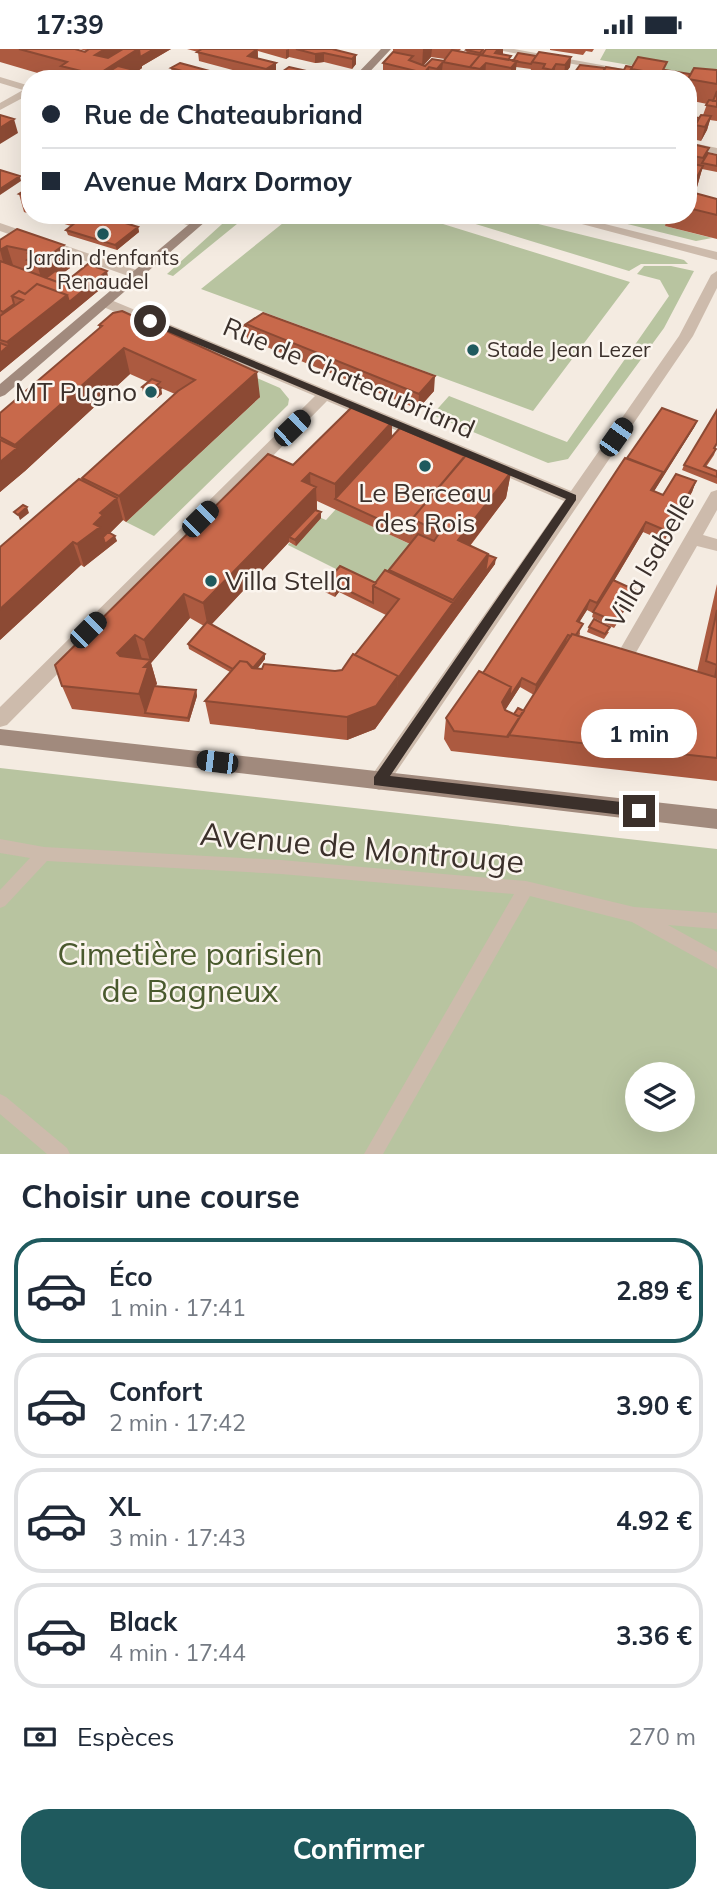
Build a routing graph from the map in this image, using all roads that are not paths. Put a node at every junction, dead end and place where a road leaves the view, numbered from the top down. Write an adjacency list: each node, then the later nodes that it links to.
1 (386, 49): 3 (main road)
2 (497, 49): 4 (street)
3 (365, 70)
4 (620, 70)
5 (0, 80): 6 (street)
6 (21, 86)
7 (21, 94): 8 (street)
8 (0, 107)
9 (697, 147): 10 (street)
10 (717, 151)
11 (192, 224): 13 (lane)
12 (591, 224): 15 (street)
13 (196, 225): 16 (main road)
14 (0, 227): 16 (street)
15 (717, 255)
16 (138, 275): 18 (main road)
17 (717, 275): 22 (street)
18 (106, 303): 19 (main road); 20 (street, Rue de Chateaubriand)
19 (0, 392)
20 (326, 394): 22 (street, Rue de Chateaubriand); 26 (street)
21 (717, 496): 23 (street, Villa Isabelle)
22 (572, 498): 28 (street)
23 (693, 539): 24 (street); 25 (street, Villa Isabelle)
24 (717, 545)
25 (628, 650)
26 (0, 719)
27 (0, 737): 28 (main road)
28 (379, 781): 29 (main road)
29 (717, 820)
30 (0, 846): 31 (lane, Avenue de Montrouge)
31 (44, 853): 32 (lane, Avenue de Montrouge); 33 (lane)
32 (526, 888): 34 (lane, Avenue de Montrouge); 39 (lane)
33 (0, 901)
34 (635, 915): 35 (lane, Avenue de Montrouge); 36 (lane)
35 (717, 921)
36 (717, 961)
37 (0, 1103): 38 (lane)
38 (61, 1154)
39 (373, 1154)

